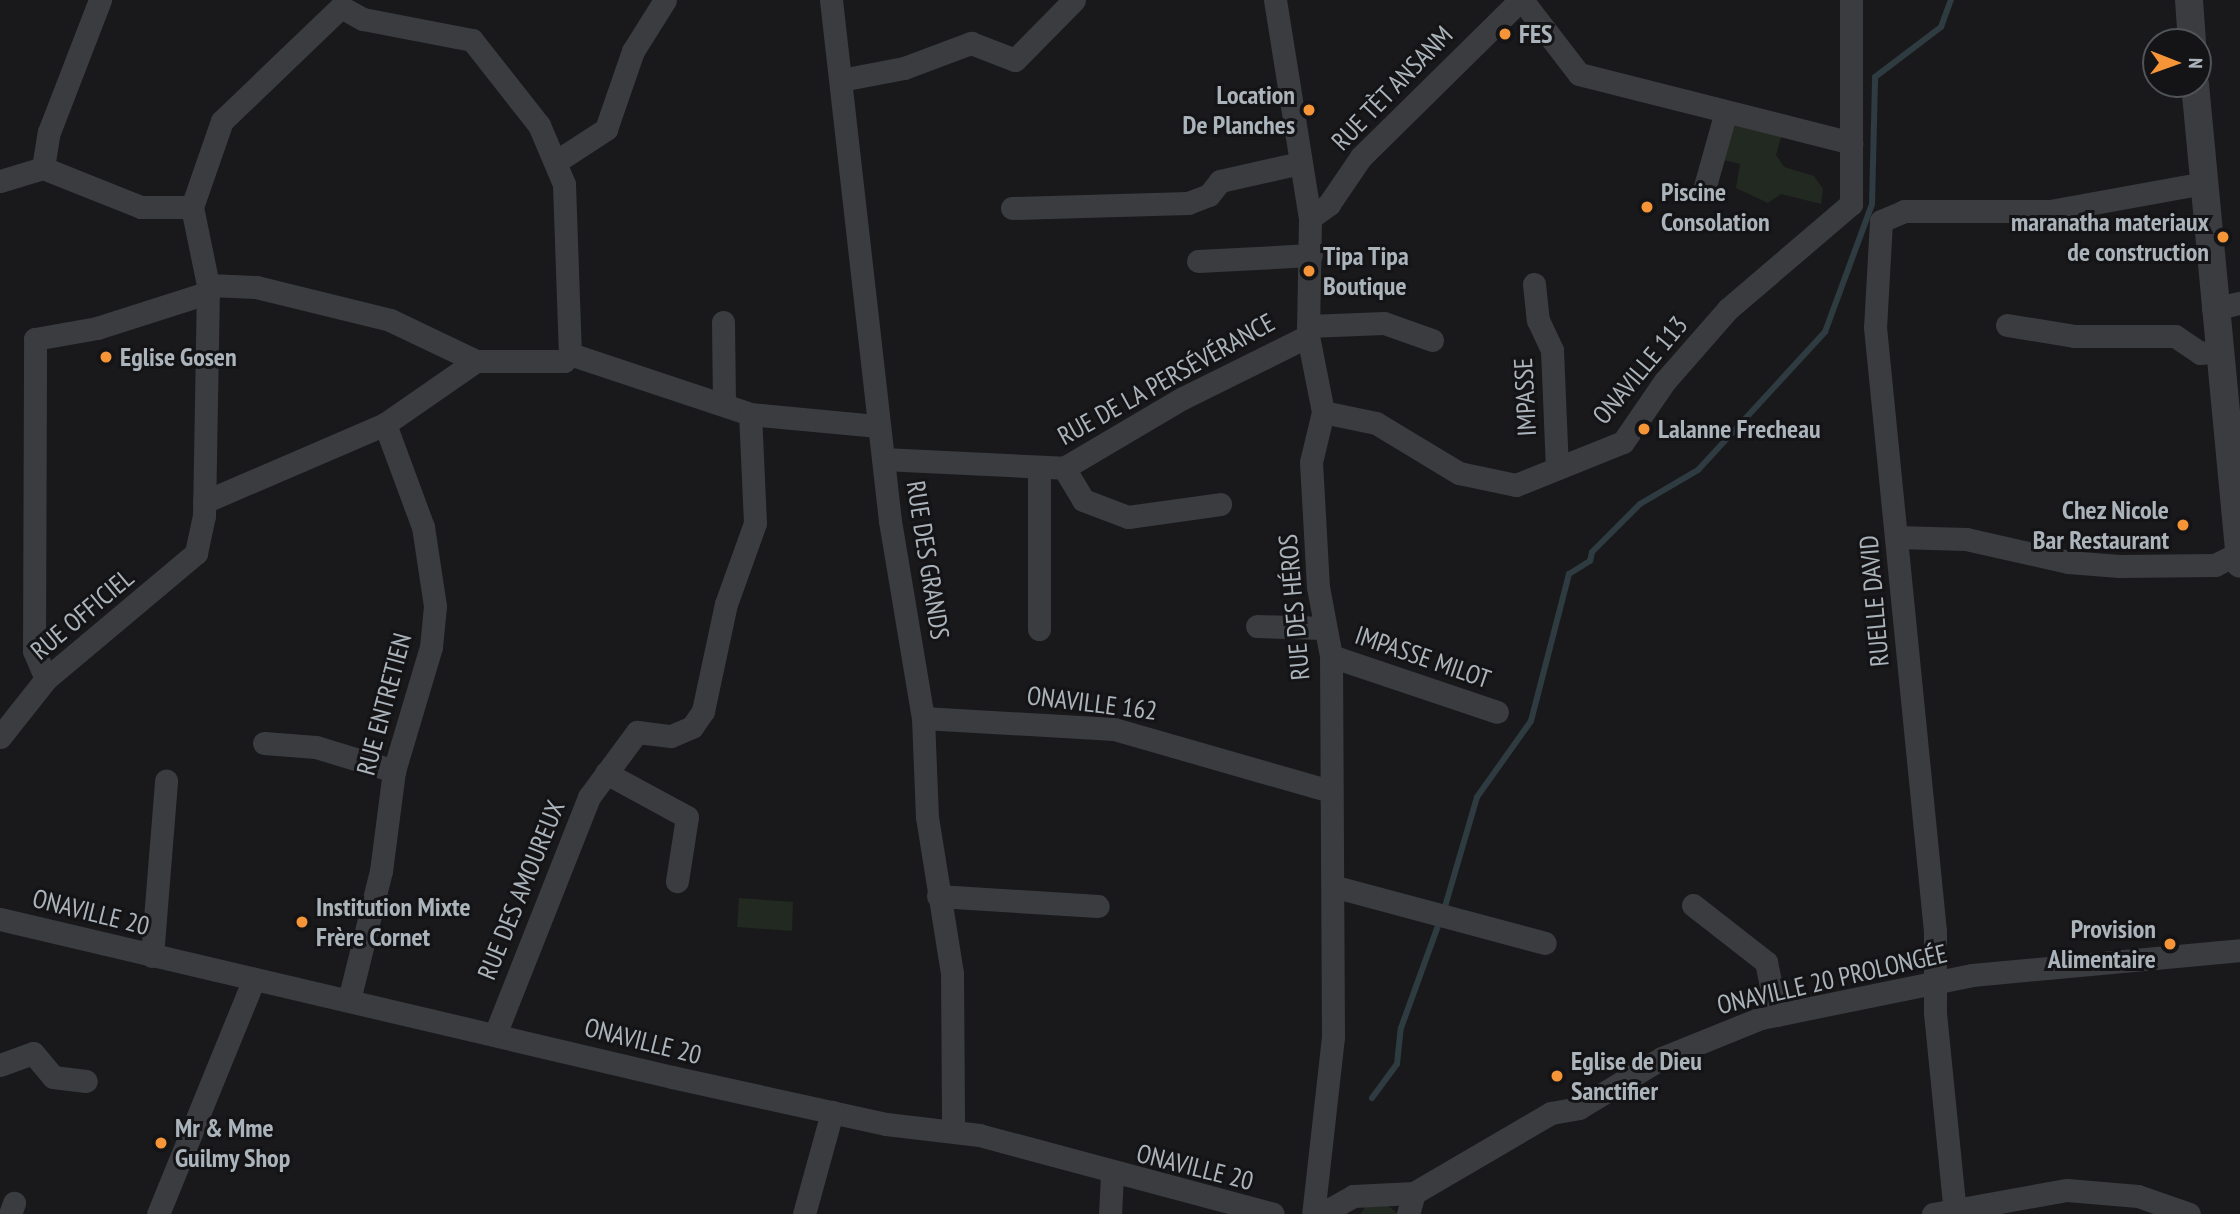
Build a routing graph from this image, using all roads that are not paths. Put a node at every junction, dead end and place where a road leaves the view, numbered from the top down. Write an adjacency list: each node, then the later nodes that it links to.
1 (100, 0): 17 (street)
2 (665, 0): 15 (street)
3 (831, 0): 11 (street, RUE DES GRANDS)
4 (1074, 0): 11 (street)
5 (1275, 0): 16 (street, RUE DES HÉROS)
6 (1521, 0): 13 (street); 24 (street, RUE TÈT ANSANM)
7 (1851, 0): 14 (street, RUELLE DAVID)
8 (2189, 0): 10 (street)
9 (343, 4): 15 (street); 21 (street)
10 (2191, 28)
11 (841, 80): 41 (street, RUE DES GRANDS)
12 (2196, 98): 19 (street)
13 (1725, 115): 14 (street); 20 (street)
14 (1851, 143): 23 (street, RUELLE DAVID)
15 (557, 161): 35 (street)
16 (1300, 163): 22 (street); 24 (street, RUE DES HÉROS)
17 (43, 168): 18 (street); 21 (street)
18 (0, 181)
19 (2199, 184): 23 (street); 29 (street)
20 (1705, 186)
21 (192, 207): 28 (street)
22 (1012, 208)
23 (1867, 213): 46 (street, ONAVILLE 113); 49 (street, RUELLE DAVID)
24 (1310, 218): 25 (street, RUE DES HÉROS)
25 (1311, 255): 26 (street); 32 (street, RUE DES HÉROS)
26 (1198, 261)
27 (1534, 284): 46 (street, IMPASSE)
28 (208, 289): 36 (street); 47 (street); 55 (street)
29 (2227, 306): 34 (street)
30 (723, 323): 37 (street)
31 (2007, 325): 34 (street)
32 (1308, 331): 33 (street); 38 (street, RUE DES HÉROS); 45 (street, RUE DE LA PERSÉVÉRANCE)
33 (1432, 340)
34 (2219, 351): 42 (street)
35 (570, 354): 36 (street); 37 (street)
36 (476, 360): 40 (street)
37 (724, 400): 39 (street)
38 (1323, 412): 46 (street, ONAVILLE 113); 52 (street, RUE DES HÉROS)
39 (750, 414): 41 (street); 61 (street, RUE DES AMOUREUX)
40 (385, 424): 47 (street); 60 (street, RUE ENTRETIEN)
41 (878, 426): 43 (street, RUE DES GRANDS)
42 (2235, 444): 50 (street)
43 (883, 460): 44 (street, RUE DE LA PERSÉVÉRANCE); 57 (street, RUE DES GRANDS)
44 (1039, 467): 45 (street, RUE DE LA PERSÉVÉRANCE); 53 (street)
45 (1064, 468): 48 (street)
46 (1557, 468)
47 (204, 502): 55 (street, RUE OFFICIEL)
48 (1220, 504)
49 (1897, 537): 50 (street); 74 (street, RUELLE DAVID)
50 (2239, 559)
51 (1257, 626): 52 (street)
52 (1324, 628): 54 (street, RUE DES HÉROS)
53 (1039, 629)
54 (1331, 656): 56 (street, IMPASSE MILOT); 63 (street, RUE DES HÉROS)
55 (46, 679): 58 (street, RUE OFFICIEL)
56 (1497, 712)
57 (923, 718): 63 (street, ONAVILLE 162); 66 (street, RUE DES GRANDS)
58 (0, 737)
59 (264, 743): 60 (street)
60 (394, 771): 75 (street, RUE ENTRETIEN)
61 (606, 773): 64 (street); 77 (street, RUE DES AMOUREUX)
62 (166, 781): 72 (street)
63 (1331, 791): 65 (street, RUE DES HÉROS)
64 (677, 881)
65 (1336, 887): 70 (street); 89 (street, RUE DES HÉROS)
66 (938, 896): 68 (street); 81 (street, RUE DES GRANDS)
67 (1693, 905): 76 (street)
68 (1098, 906)
69 (0, 919): 72 (street, ONAVILLE 20)
70 (1545, 943)
71 (2240, 950): 74 (street, ONAVILLE 20 PROLONGÉE)
72 (152, 956): 73 (street, ONAVILLE 20)
73 (254, 979): 75 (street, ONAVILLE 20); 85 (street)
74 (1934, 982): 76 (street, ONAVILLE 20 PROLONGÉE); 84 (street, RUELLE DAVID)
75 (349, 1000): 77 (street, ONAVILLE 20)
76 (1777, 1016): 83 (street, ONAVILLE 20 PROLONGÉE)
77 (496, 1032): 80 (street, ONAVILLE 20)
78 (0, 1065): 79 (street)
79 (86, 1081)
80 (832, 1112): 81 (street, ONAVILLE 20); 86 (street)
81 (953, 1130): 82 (street, ONAVILLE 20)
82 (1112, 1176): 87 (street); 88 (street, ONAVILLE 20)
83 (1411, 1204): 90 (street)
84 (1955, 1211): 91 (street); 92 (street)
85 (158, 1214)
86 (804, 1214)
87 (1110, 1214)
88 (1273, 1214)
89 (1313, 1214)
90 (1321, 1214)
91 (1933, 1214)
92 (2189, 1214)

